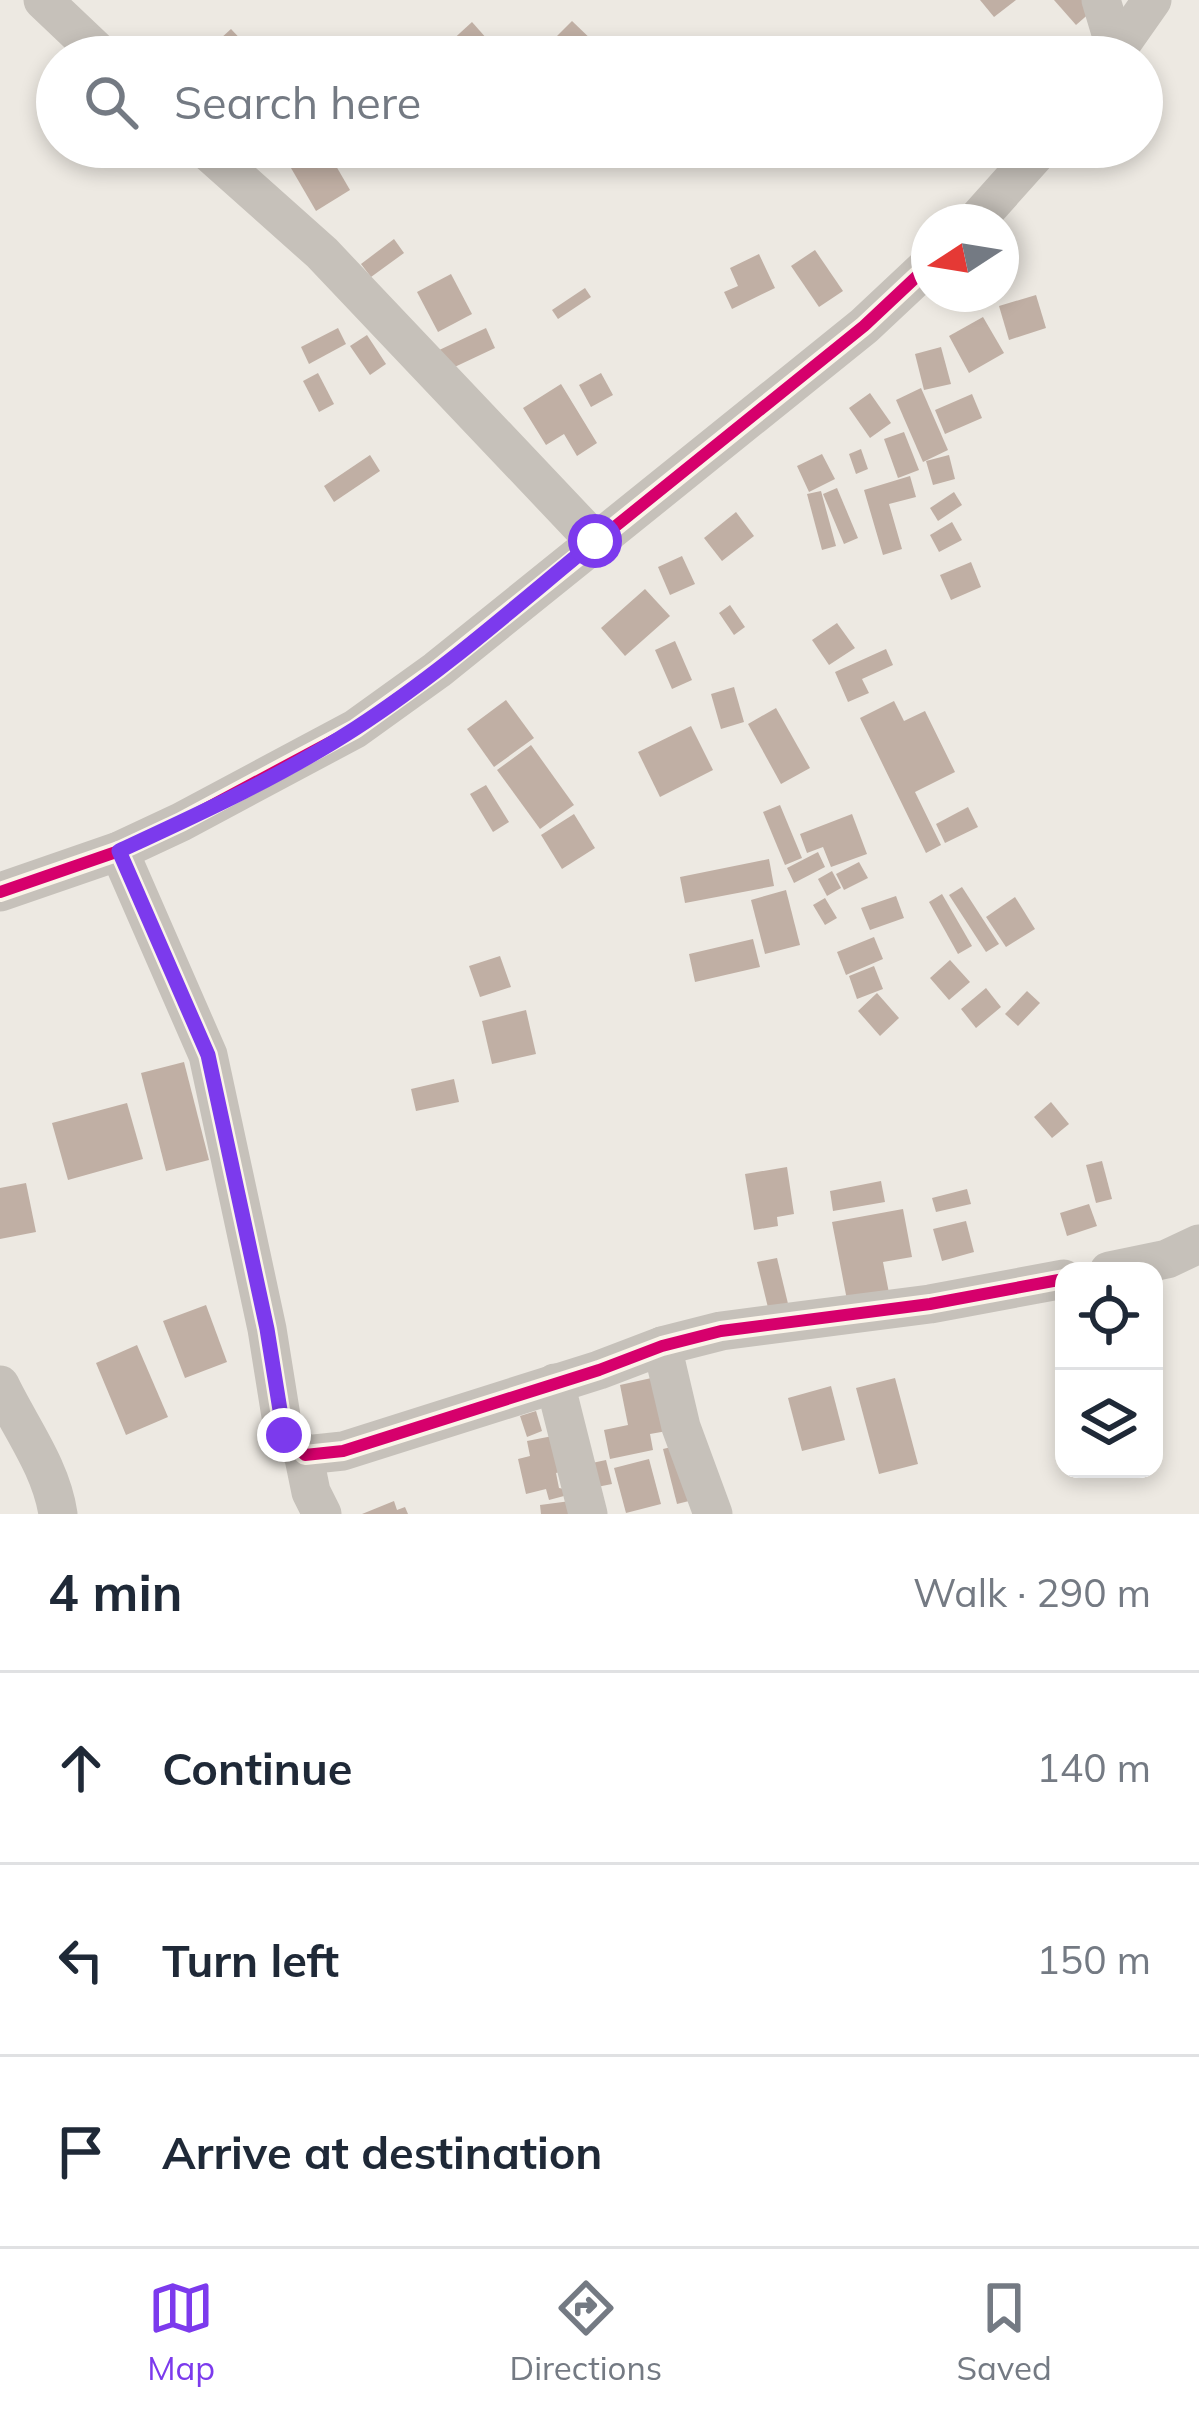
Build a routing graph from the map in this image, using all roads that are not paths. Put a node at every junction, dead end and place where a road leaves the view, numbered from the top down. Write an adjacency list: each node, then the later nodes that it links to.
1 (43, 0): 4 (street)
2 (1101, 0): 5 (street)
3 (1152, 0): 6 (street)
4 (81, 36)
5 (1110, 36)
6 (1127, 36)
7 (226, 168): 11 (street)
8 (1023, 168): 9 (street)
9 (991, 204)
10 (911, 282): 11 (street)
11 (595, 541): 12 (street)
12 (119, 851): 13 (street); 20 (street)
13 (0, 892)
14 (1199, 1244): 15 (street)
15 (1148, 1262)
16 (1055, 1282): 17 (street)
17 (662, 1346): 18 (street); 24 (street)
18 (555, 1383): 20 (street); 23 (street)
19 (0, 1385): 21 (street)
20 (303, 1453): 22 (street)
21 (58, 1514)
22 (322, 1514)
23 (588, 1514)
24 (712, 1514)

